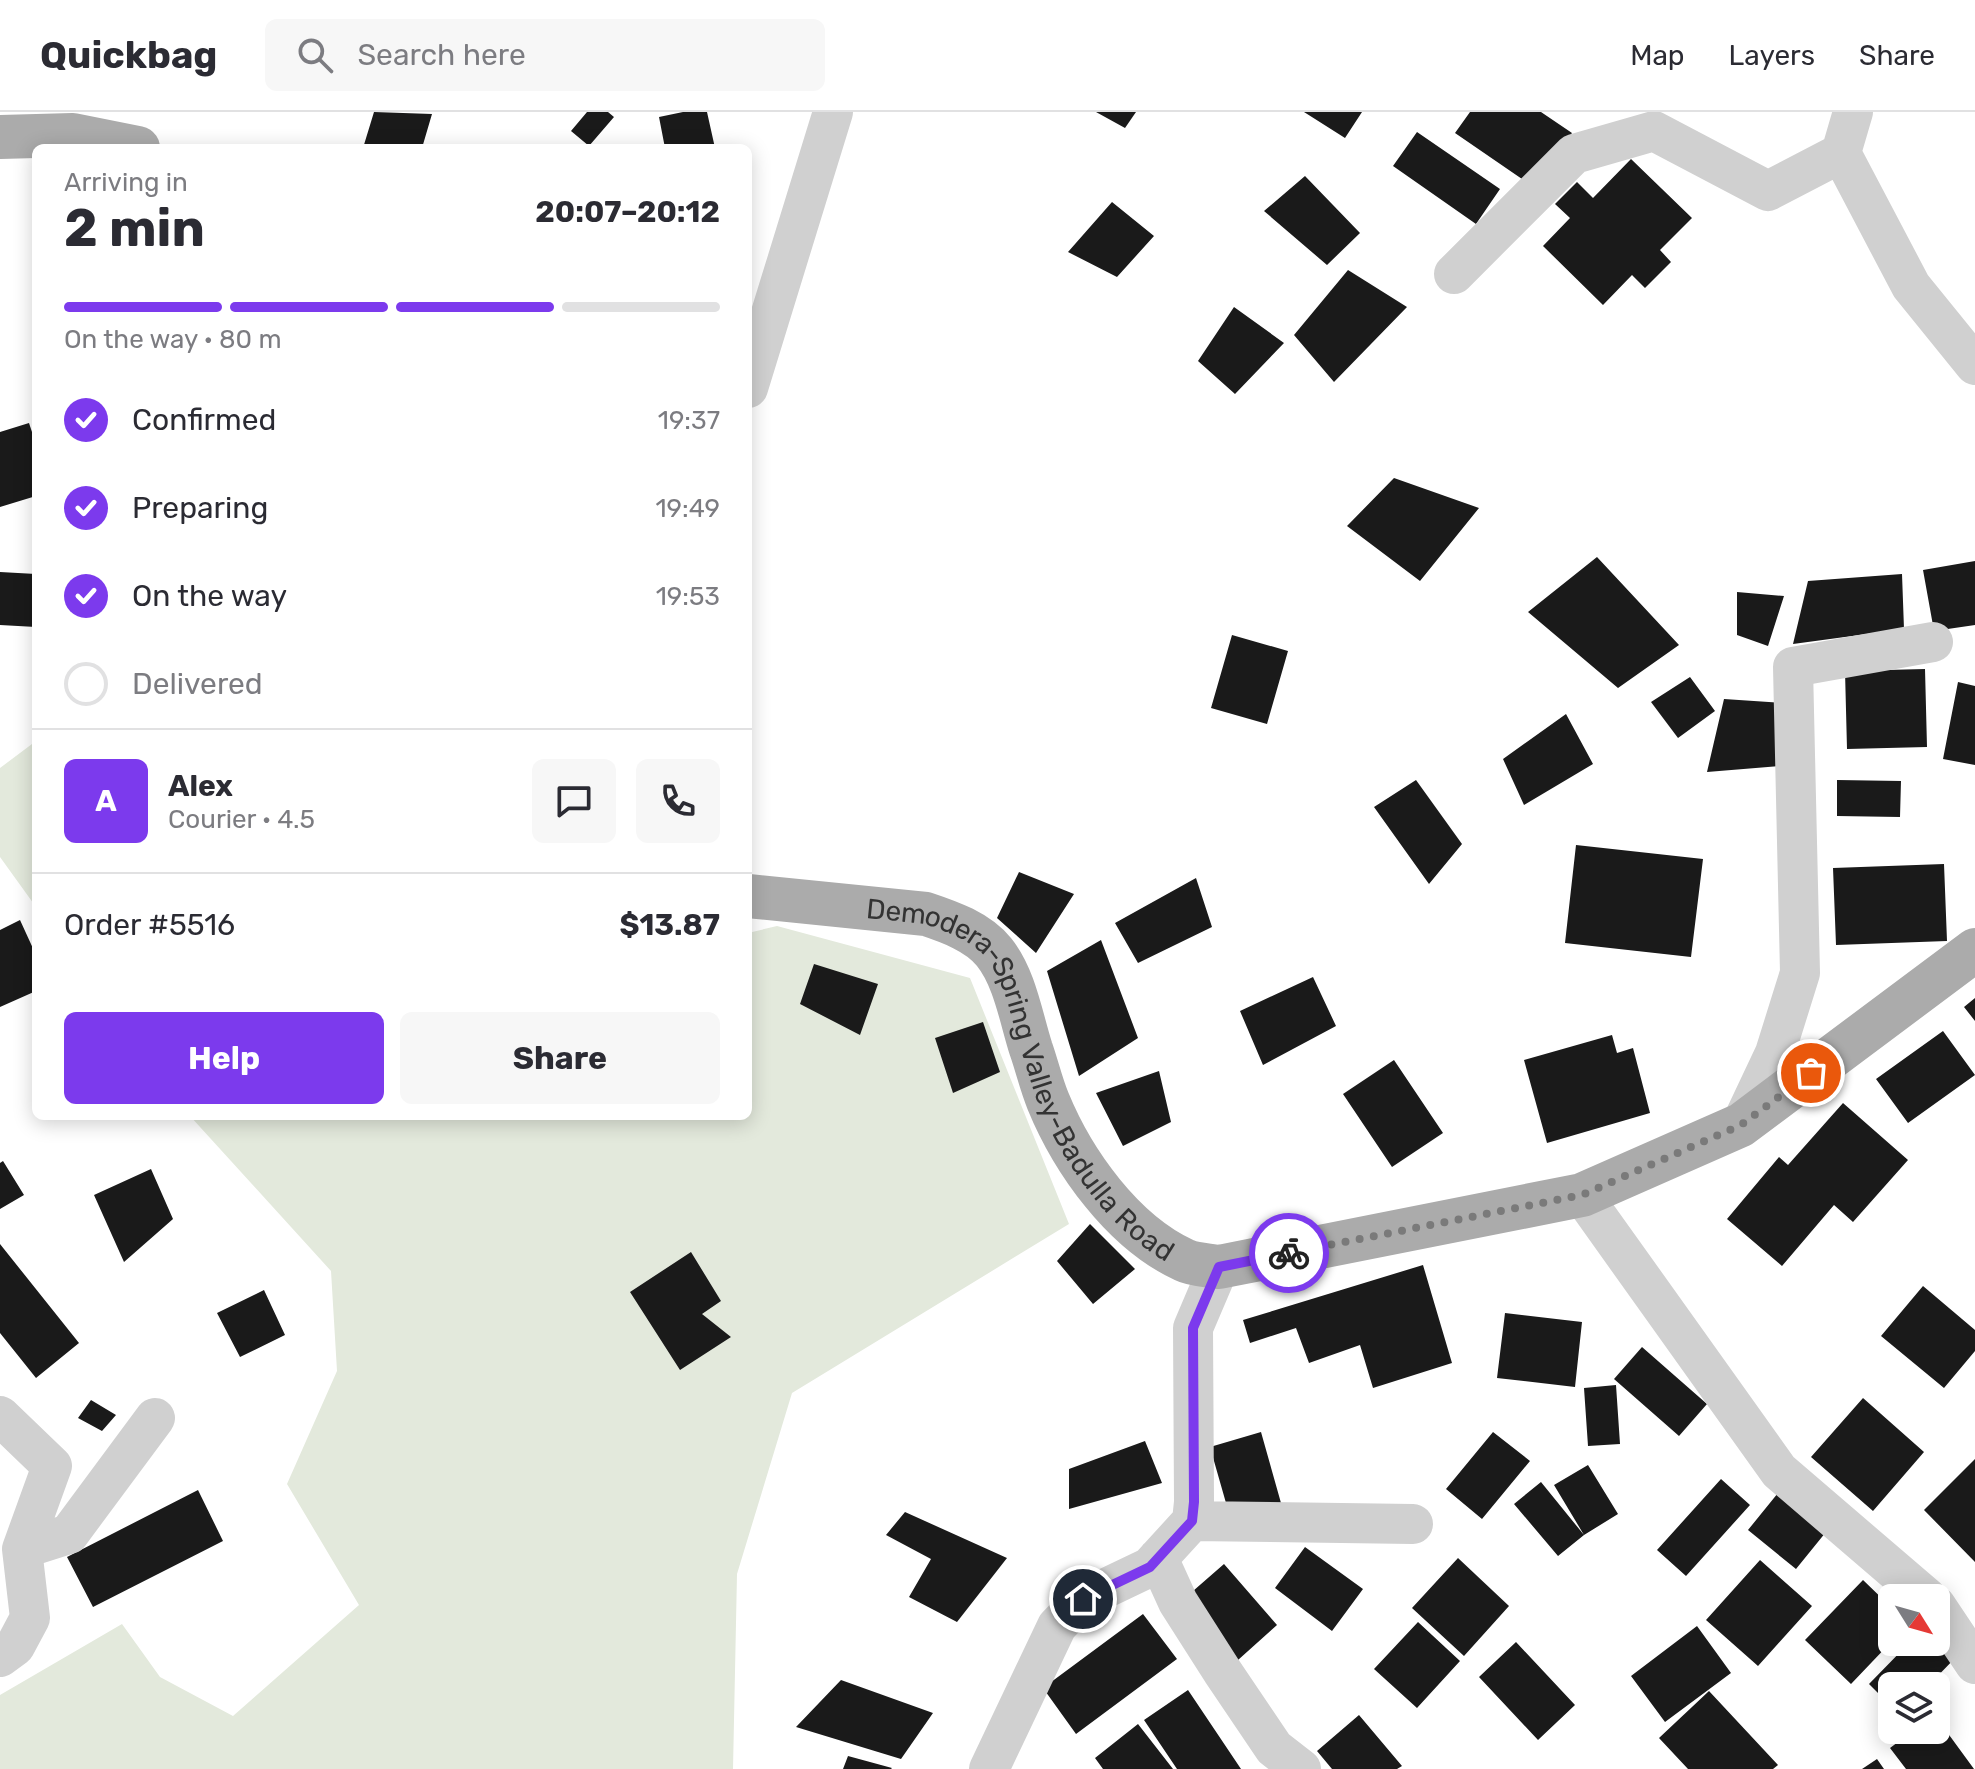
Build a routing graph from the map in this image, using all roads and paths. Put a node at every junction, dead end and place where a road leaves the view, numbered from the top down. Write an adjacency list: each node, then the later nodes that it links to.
1 (833, 112): 12 (street)
2 (1853, 112): 8 (street)
3 (73, 135): 4 (main road); 5 (street); 6 (main road)
4 (0, 137)
5 (46, 144)
6 (118, 144)
7 (32, 148): 9 (street)
8 (1841, 153): 10 (street); 11 (street)
9 (0, 159)
10 (1454, 274)
11 (1975, 365)
12 (752, 375)
13 (1933, 642): 16 (street)
14 (752, 896): 18 (main road, Demodera-Spring Valley-Badulla Road)
15 (1975, 950): 16 (main road, Demodera-Spring Valley-Badulla Road)
16 (1741, 1125): 17 (main road, Demodera-Spring Valley-Badulla Road)
17 (1582, 1195): 18 (main road, Demodera-Spring Valley-Badulla Road); 25 (street)
18 (1219, 1267): 21 (street)
19 (0, 1416): 23 (street)
20 (155, 1418): 23 (street)
21 (1192, 1521): 22 (street); 24 (street)
22 (1413, 1524)
23 (22, 1549): 27 (street)
24 (1158, 1558): 29 (street); 30 (street)
25 (1911, 1584)
26 (1950, 1627): 28 (street)
27 (0, 1657)
28 (1975, 1664)
29 (989, 1769)
30 (1301, 1769)

